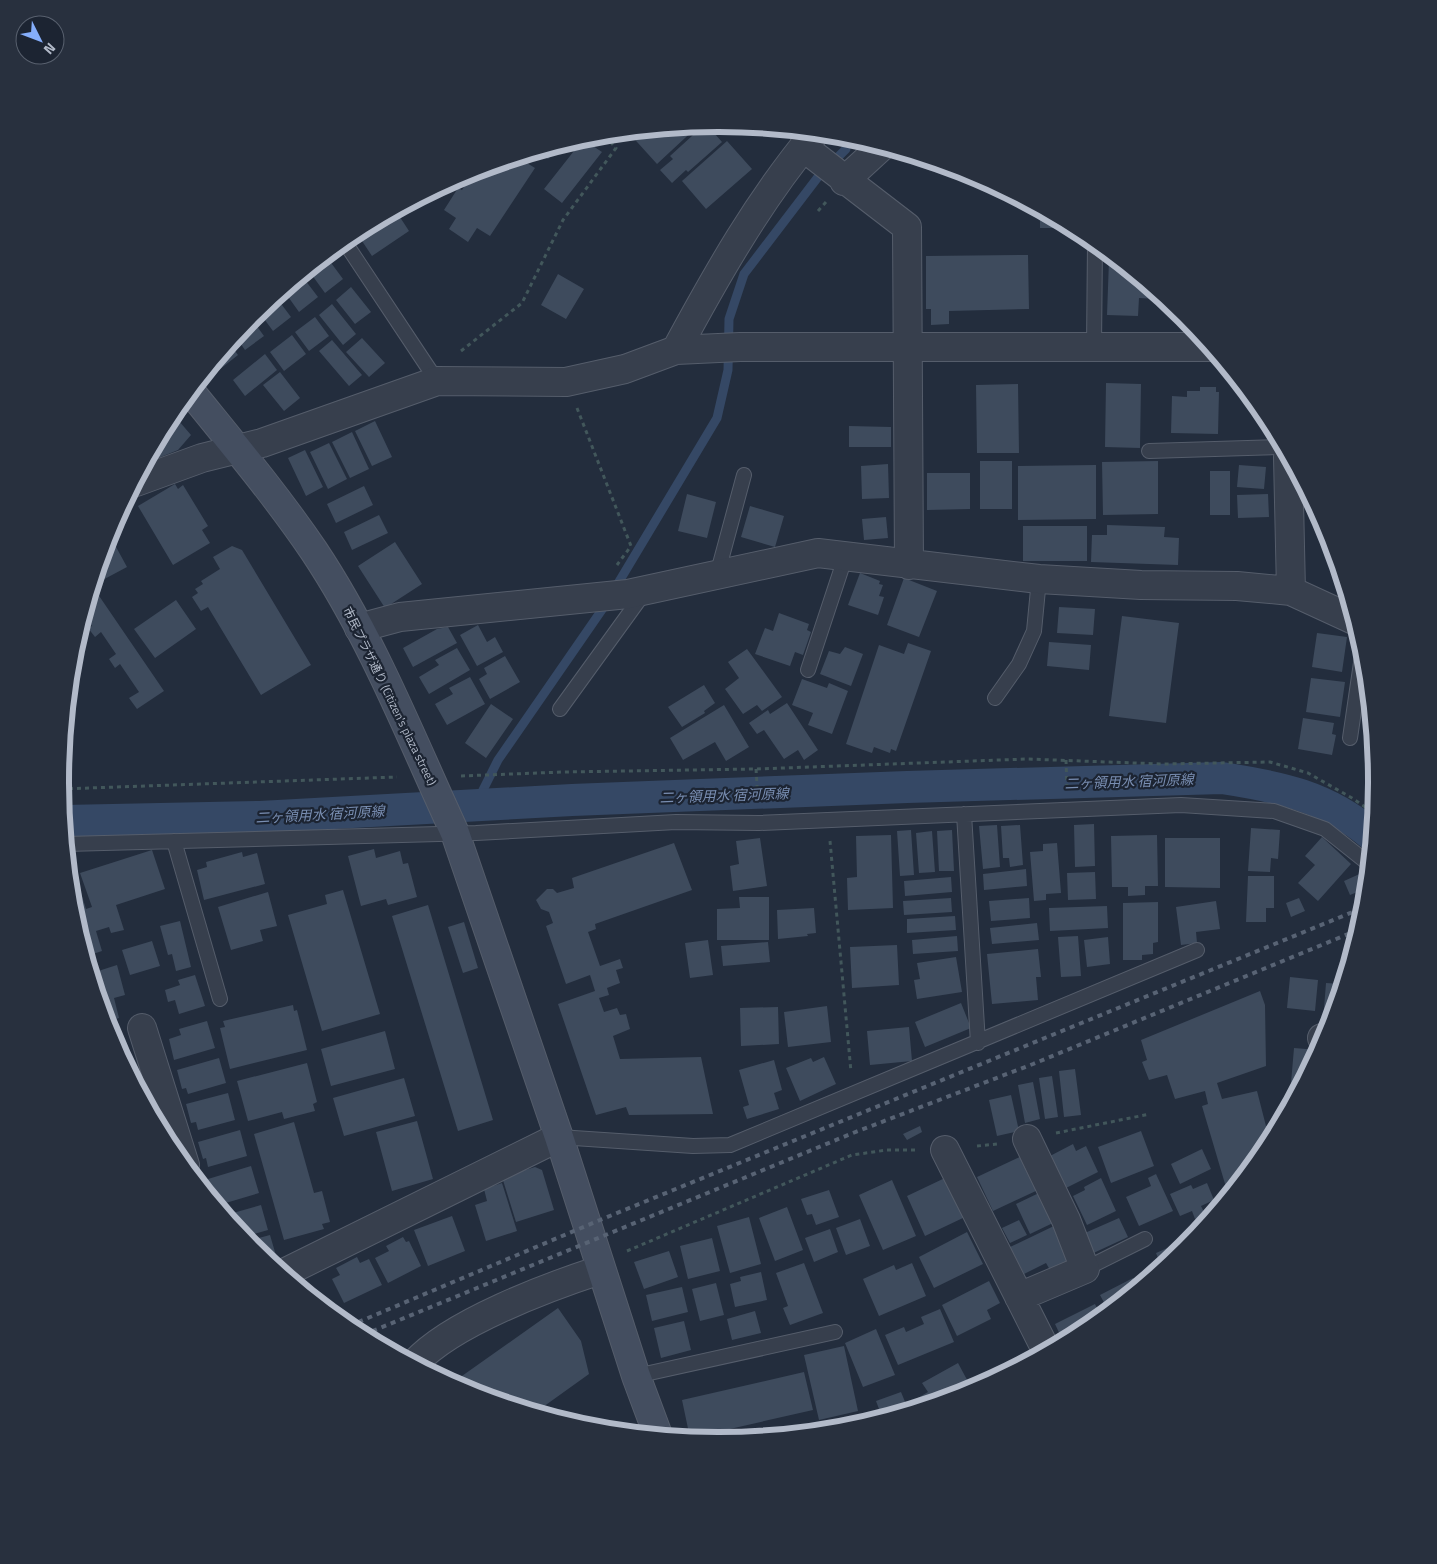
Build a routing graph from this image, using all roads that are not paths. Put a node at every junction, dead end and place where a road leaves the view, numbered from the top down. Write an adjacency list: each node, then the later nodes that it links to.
1 (809, 140): 3 (street); 9 (street)
2 (874, 151): 3 (street)
3 (834, 173): 6 (street)
4 (349, 248): 10 (lane)
5 (1095, 253): 7 (lane)
6 (908, 346): 7 (street); 9 (street); 19 (street)
7 (1094, 347): 8 (street)
8 (1200, 347)
9 (676, 350): 10 (street)
10 (437, 381): 13 (street)
11 (195, 397): 13 (street, 市民プラザ通り (Citizen's plaza street))
12 (1275, 447): 14 (lane)
13 (239, 449): 17 (street); 25 (street, 市民プラザ通り (Citizen's plaza street))
14 (1149, 451)
15 (1288, 471): 22 (street)
16 (744, 475): 20 (lane)
17 (144, 479)
18 (845, 558): 19 (street); 20 (street); 26 (lane)
19 (909, 565): 21 (street)
20 (716, 575): 23 (street)
21 (1039, 579): 22 (street); 28 (lane)
22 (1290, 591): 24 (street)
23 (618, 595): 25 (street); 29 (lane)
24 (1347, 617)
25 (359, 628): 32 (street, 市民プラザ通り (Citizen's plaza street))
26 (808, 670)
27 (1359, 675): 30 (lane)
28 (995, 698)
29 (560, 709)
30 (1350, 738)
31 (964, 814): 32 (lane); 35 (lane); 39 (lane)
32 (452, 827): 33 (lane); 40 (street, 市民プラザ通り (Citizen's plaza street))
33 (174, 842): 34 (lane); 37 (lane)
34 (72, 844)
35 (1364, 860)
36 (1197, 950): 39 (lane)
37 (220, 999)
38 (142, 1028): 42 (street)
39 (978, 1043): 40 (lane)
40 (559, 1136): 45 (street, 市民プラザ通り (Citizen's plaza street)); 47 (street)
41 (1027, 1139): 46 (street)
42 (178, 1143)
43 (945, 1150): 48 (street)
44 (1145, 1239): 46 (lane)
45 (610, 1262): 51 (street); 52 (street, 市民プラザ通り (Citizen's plaza street))
46 (1085, 1269): 48 (street)
47 (289, 1270)
48 (1019, 1297): 50 (street)
49 (835, 1332): 52 (lane)
50 (1043, 1345)
51 (419, 1359)
52 (636, 1376): 53 (street, 市民プラザ通り (Citizen's plaza street))
53 (655, 1428)

